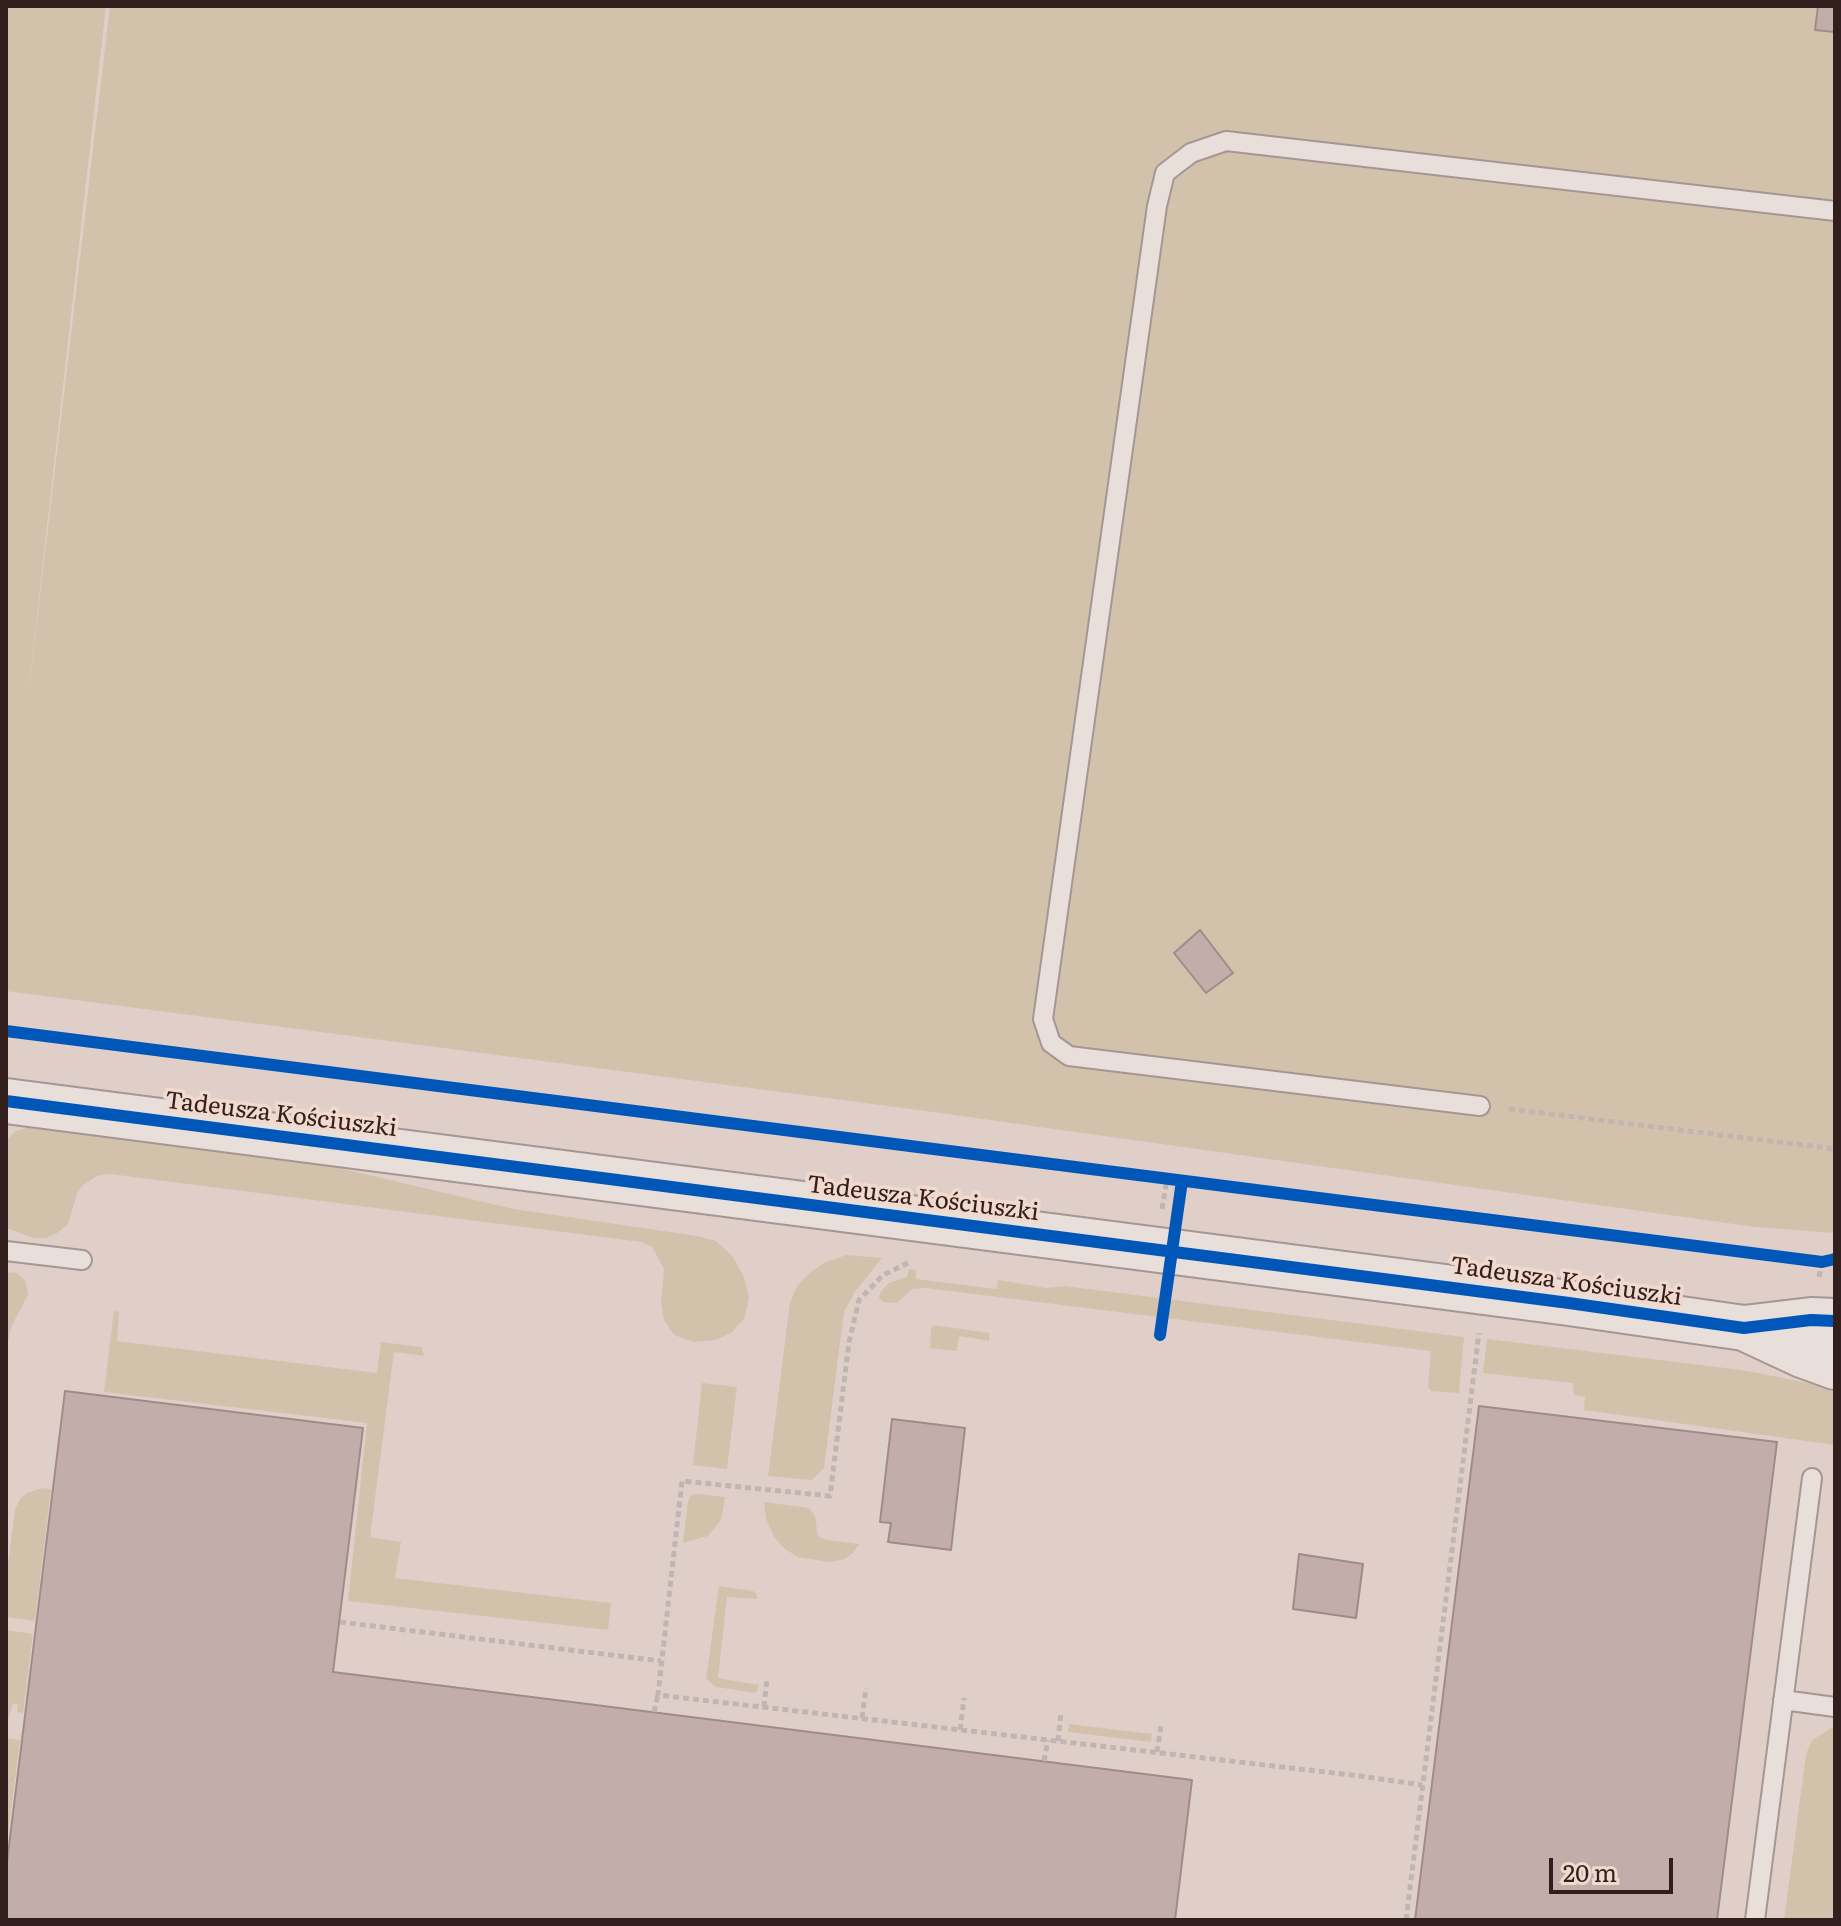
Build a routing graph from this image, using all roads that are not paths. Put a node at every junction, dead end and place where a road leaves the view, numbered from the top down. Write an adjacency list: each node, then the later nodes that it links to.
1 (1835, 211): 3 (lane)
2 (6, 1101): 7 (street, Tadeusza Kościuszki)
3 (1480, 1106)
4 (6, 1251): 5 (lane)
5 (82, 1260)
6 (1835, 1321): 7 (street, Tadeusza Kościuszki)
7 (1744, 1328): 8 (street, Tadeusza Kościuszki)
8 (1835, 1367)
9 (1812, 1478): 10 (lane)
10 (1783, 1700): 11 (lane); 12 (lane)
11 (1835, 1707)
12 (1755, 1920)

